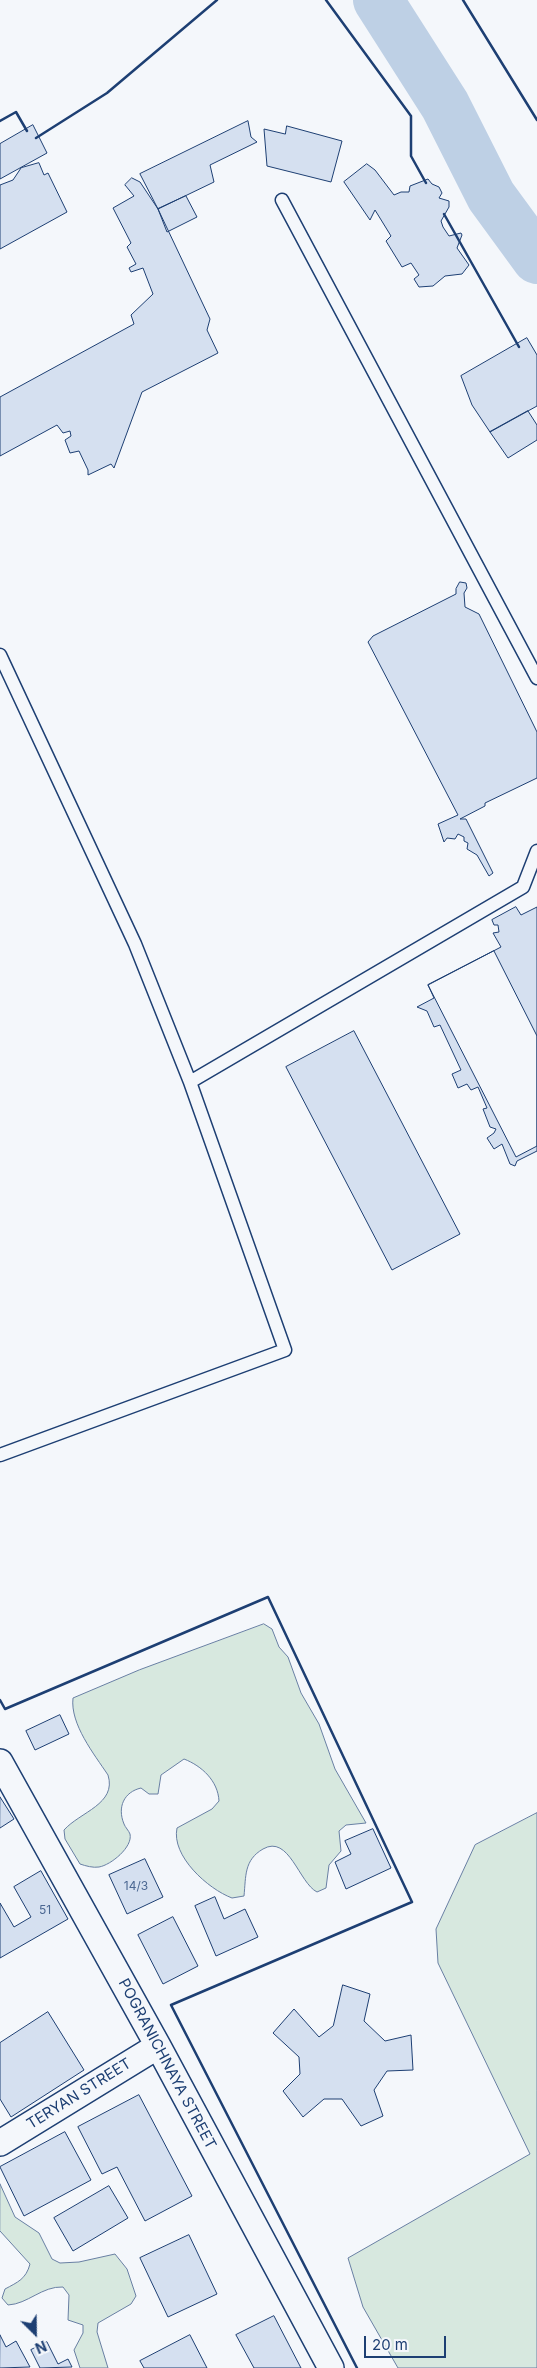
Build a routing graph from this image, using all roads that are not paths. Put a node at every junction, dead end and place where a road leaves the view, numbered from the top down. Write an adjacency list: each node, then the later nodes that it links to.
1 (282, 200): 3 (lane)
2 (0, 655): 5 (lane)
3 (537, 678)
4 (537, 851): 5 (lane)
5 (190, 1082): 6 (lane)
6 (0, 1455)
7 (0, 1762): 8 (street, POGRANICHNAYA STREET)
8 (158, 2046): 9 (street, TERYAN STREET); 10 (street, POGRANICHNAYA STREET)
9 (0, 2143)
10 (331, 2368)

